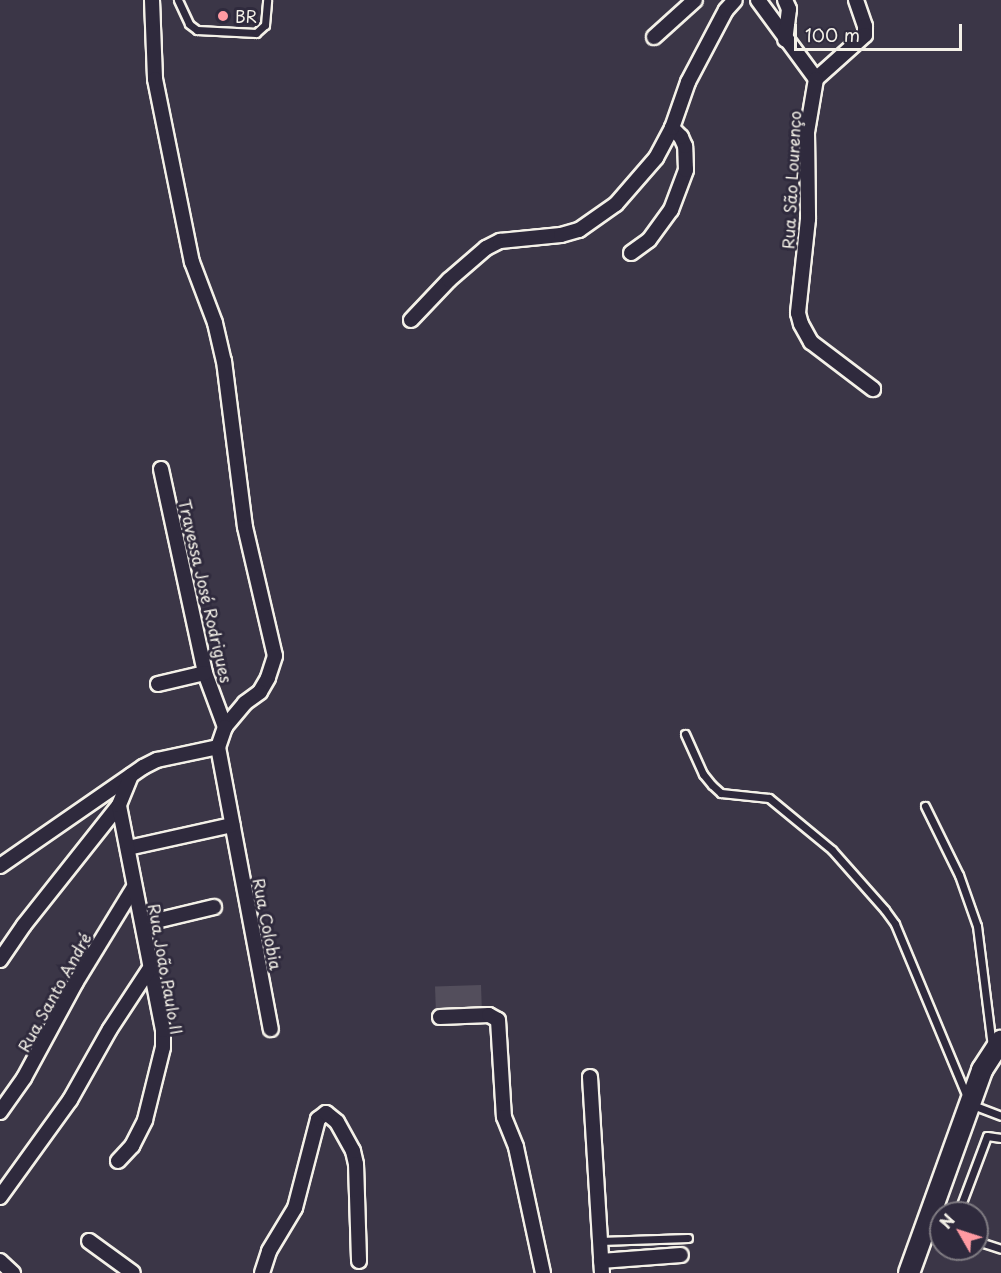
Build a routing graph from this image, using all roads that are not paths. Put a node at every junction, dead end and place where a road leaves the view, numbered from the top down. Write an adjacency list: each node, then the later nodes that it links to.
1 (152, 0): 19 (street)
2 (178, 0): 3 (lane)
3 (267, 0)
4 (695, 0): 9 (street)
5 (735, 0): 12 (street)
6 (758, 0): 10 (street)
7 (785, 0): 10 (street)
8 (856, 0): 11 (street)
9 (654, 37)
10 (785, 40): 11 (street)
11 (816, 79): 15 (street, Rua São Lourenço)
12 (672, 128): 13 (street); 14 (street)
13 (631, 253)
14 (411, 320)
15 (873, 389)
16 (161, 469): 17 (street, Travessa José Rodrigues)
17 (206, 673): 18 (street); 19 (street, Travessa José Rodrigues)
18 (158, 684)
19 (225, 727): 21 (street)
20 (685, 734): 37 (lane)
21 (218, 747): 22 (street); 25 (street)
22 (131, 775): 23 (street); 27 (street)
23 (119, 805): 26 (street, Rua João Paulo II); 31 (street)
24 (925, 806): 35 (lane)
25 (232, 825): 26 (street); 34 (street, Rua Colobia)
26 (128, 849): 28 (street, Rua João Paulo II)
27 (0, 866)
28 (134, 887): 30 (street, Rua João Paulo II); 38 (street, Rua Santo André)
29 (214, 908): 30 (street)
30 (143, 924): 32 (street, Rua João Paulo II)
31 (0, 960)
32 (150, 968): 41 (street, Rua João Paulo II); 42 (street)
33 (440, 1017): 54 (street)
34 (271, 1029)
35 (997, 1045): 37 (main road)
36 (590, 1077): 46 (street)
37 (970, 1104): 39 (lane); 55 (main road)
38 (0, 1112)
39 (1001, 1116)
40 (1001, 1138): 43 (lane)
41 (118, 1161)
42 (0, 1197)
43 (963, 1201)
44 (688, 1238): 46 (lane)
45 (89, 1241): 52 (street)
46 (600, 1241): 50 (street)
47 (681, 1255): 50 (street)
48 (0, 1261): 51 (street)
49 (359, 1261): 53 (street)
50 (602, 1267)
51 (13, 1273)
52 (133, 1273)
53 (262, 1273)
54 (543, 1273)
55 (909, 1273)

